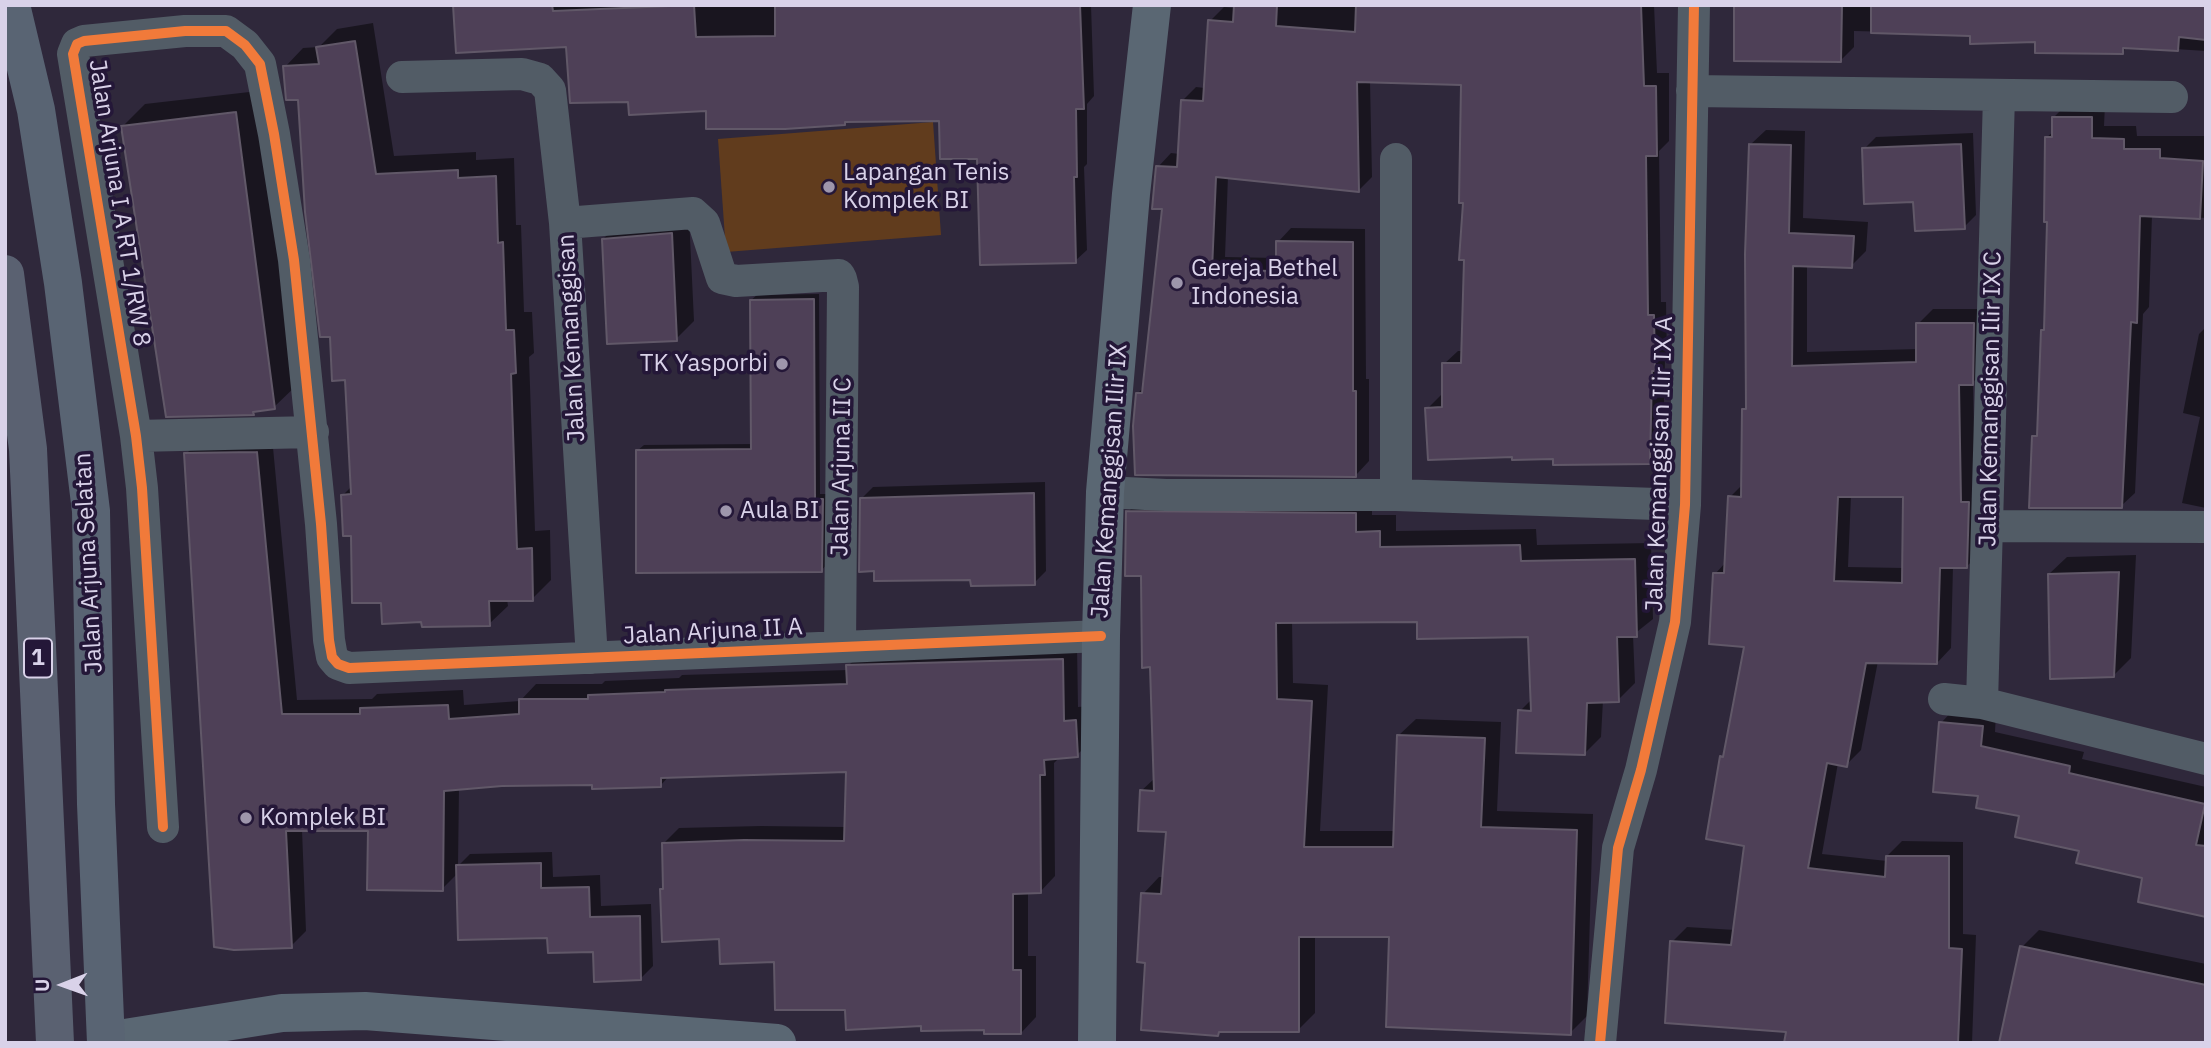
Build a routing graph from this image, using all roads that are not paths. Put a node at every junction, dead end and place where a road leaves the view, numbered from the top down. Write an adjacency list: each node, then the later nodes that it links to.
1 (11, 5): 28 (main road, Jalan Arjuna Selatan)
2 (1152, 5): 14 (street, Jalan Kemanggisan Ilir IX)
3 (1694, 5): 5 (street, Jalan Kemanggisan Ilir IX A)
4 (402, 77): 9 (street)
5 (1692, 91): 6 (street); 16 (street, Jalan Kemanggisan Ilir IX A)
6 (1999, 96): 7 (street); 17 (street, Jalan Kemanggisan Ilir IX C)
7 (2172, 97)
8 (1396, 159): 15 (street)
9 (565, 223): 11 (street, Jalan Kemanggisan); 22 (street, Jalan Kemanggisan)
10 (5, 274): 29 (highway, 1)
11 (843, 287): 20 (street, Jalan Arjuna II C)
12 (313, 432): 13 (street); 13 (street, Jalan Arjuna I A RT 1/RW 8); 21 (street, Jalan Arjuna I A RT 1/RW 8)
13 (136, 436): 26 (street, Jalan Arjuna I A RT 1/RW 8)
14 (1105, 492): 15 (street); 19 (street, Jalan Kemanggisan Ilir IX)
15 (1396, 495): 16 (street)
16 (1685, 505): 32 (street, Jalan Kemanggisan Ilir IX A)
17 (1989, 526): 18 (street); 24 (street, Jalan Kemanggisan Ilir IX C)
18 (2206, 527)
19 (1101, 636): 20 (street, Jalan Arjuna II A); 31 (street, Jalan Kemanggisan Ilir IX)
20 (840, 647): 22 (street, Jalan Arjuna II A)
21 (332, 656): 22 (street, Jalan Arjuna II A)
22 (592, 658)
23 (1944, 699): 24 (street)
24 (1982, 703): 25 (street)
25 (2206, 759)
26 (163, 827)
27 (443, 1029): 28 (street); 30 (street)
28 (106, 1042)
29 (55, 1043)
30 (778, 1043)
31 (1097, 1043)
32 (1600, 1043)

